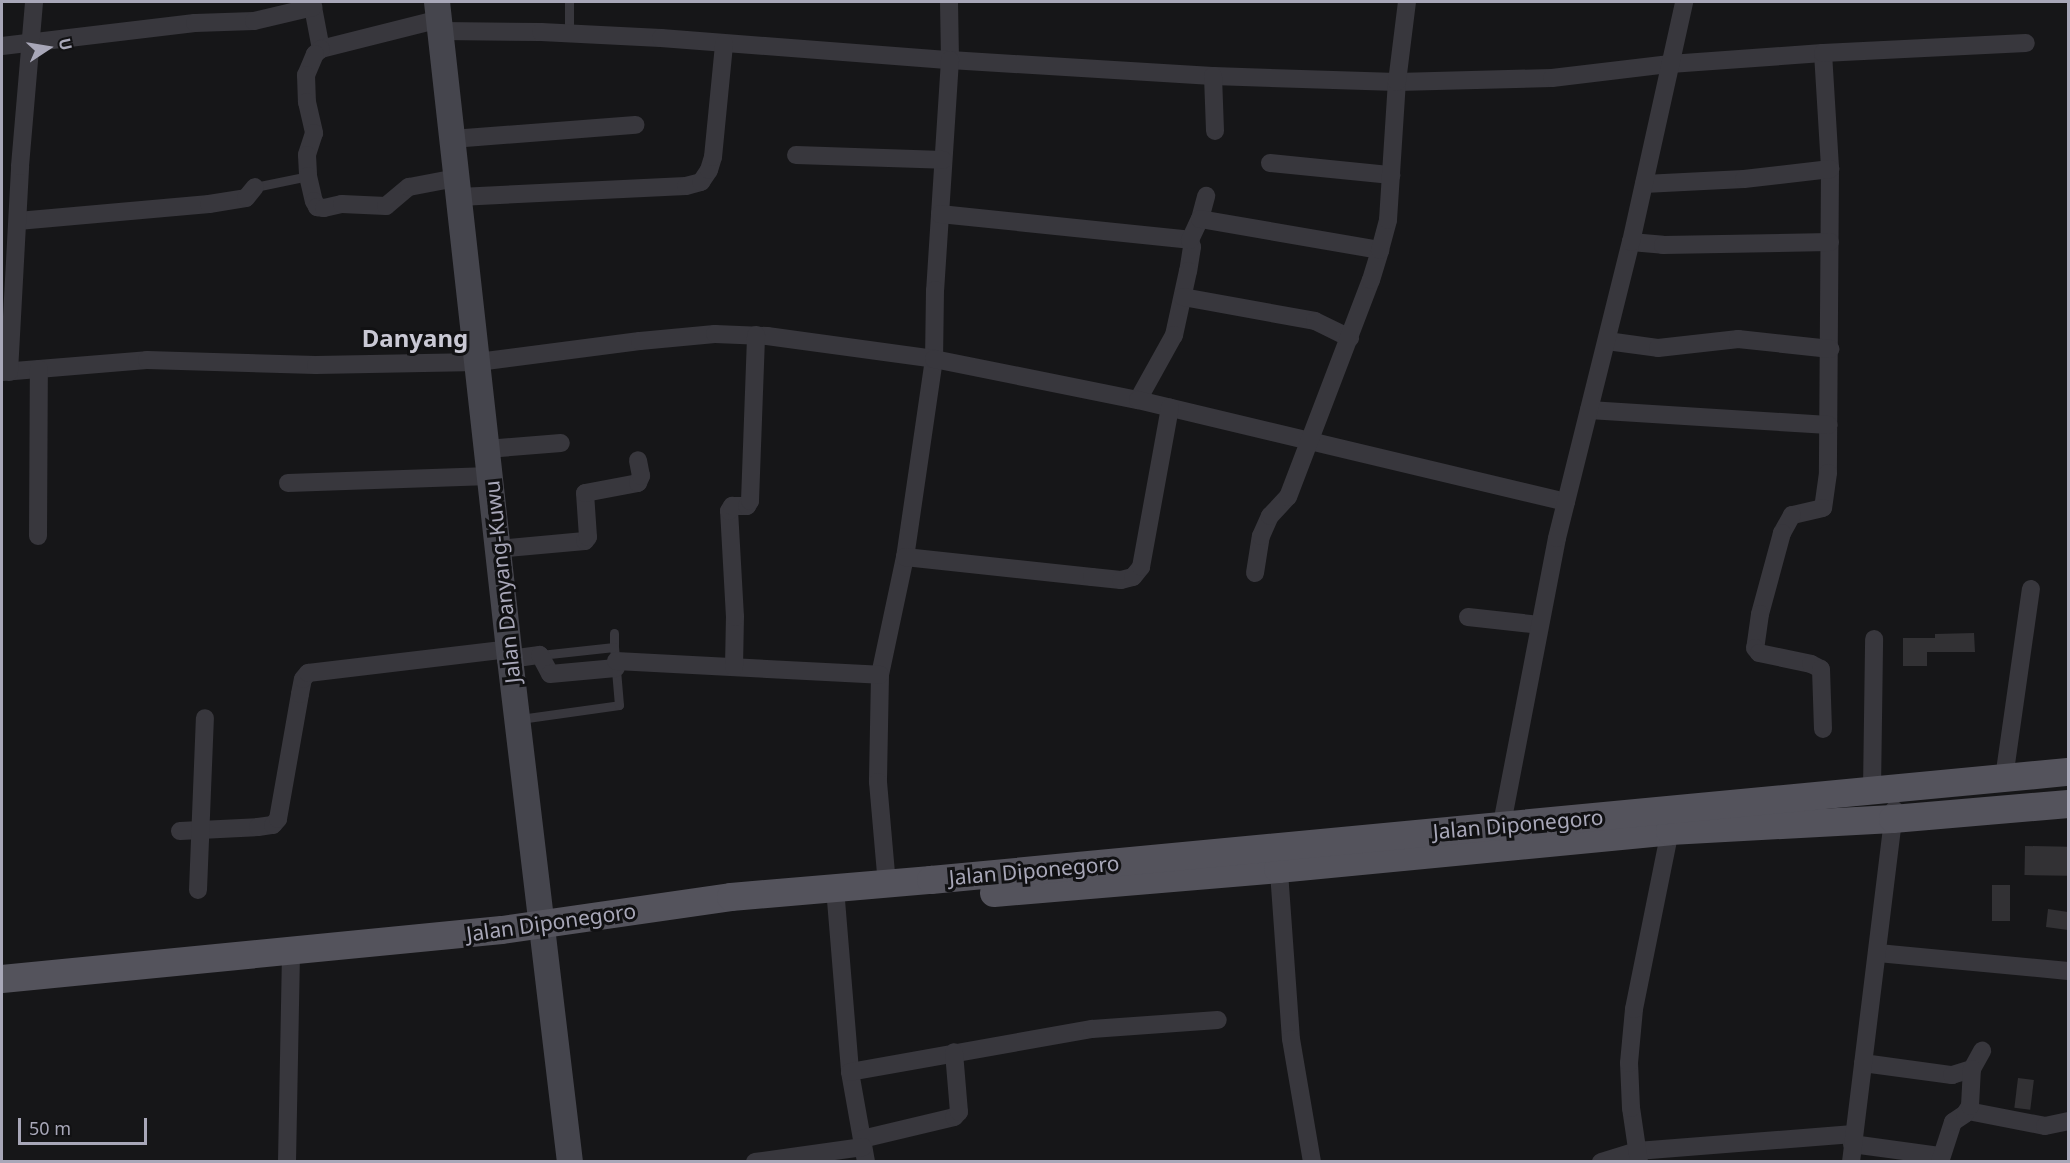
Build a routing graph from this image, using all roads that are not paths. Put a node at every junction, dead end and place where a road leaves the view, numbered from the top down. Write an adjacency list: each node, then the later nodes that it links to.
1 (34, 2): 9 (street)
2 (569, 2): 8 (lane)
3 (949, 2): 15 (street)
4 (1407, 2): 18 (street)
5 (1684, 2): 16 (street)
6 (313, 4): 9 (street); 13 (street)
7 (439, 17): 8 (street); 13 (street); 21 (street, Jalan Danyang-Kuwu)
8 (569, 33): 10 (street)
9 (31, 42): 12 (street); 34 (street)
10 (724, 44): 15 (street); 30 (street)
11 (2026, 44): 14 (street)
12 (2, 46)
13 (321, 49): 27 (street)
14 (1823, 53): 16 (street); 25 (street)
15 (950, 60): 17 (street); 23 (street)
16 (1670, 64): 18 (street); 28 (street)
17 (1213, 76): 18 (street); 20 (street)
18 (1397, 81): 26 (street)
19 (635, 125): 21 (street)
20 (1215, 131)
21 (452, 139): 30 (street, Jalan Danyang-Kuwu)
22 (796, 155): 23 (street)
23 (943, 160): 32 (street)
24 (1270, 163): 26 (street)
25 (1830, 169): 28 (street); 37 (street)
26 (1391, 175): 38 (street)
27 (308, 176): 29 (lane); 30 (street)
28 (1644, 184): 36 (street)
29 (255, 187): 34 (street)
30 (457, 187): 45 (street, Jalan Danyang-Kuwu)
31 (1206, 196): 33 (street)
32 (940, 214): 35 (street); 44 (street)
33 (1200, 219): 35 (street); 38 (street)
34 (18, 221): 47 (street)
35 (1190, 240): 39 (street)
36 (1631, 242): 37 (street); 42 (street)
37 (1830, 243): 43 (street)
38 (1380, 250): 41 (street)
39 (1183, 297): 41 (street); 48 (street)
40 (756, 335): 44 (street); 45 (street); 70 (street)
41 (1350, 338): 53 (street)
42 (1607, 341): 43 (street); 50 (street)
43 (1830, 349): 51 (street)
44 (934, 359): 48 (street); 61 (street)
45 (478, 362): 46 (street); 54 (street, Jalan Danyang-Kuwu)
46 (39, 369): 47 (street); 59 (street)
47 (5, 372)
48 (1138, 400): 49 (street)
49 (1170, 408): 53 (street); 61 (street)
50 (1589, 410): 51 (street); 58 (street)
51 (1829, 425): 74 (street)
52 (561, 443): 54 (street)
53 (1310, 443): 58 (street); 62 (street)
54 (487, 449): 56 (street, Jalan Danyang-Kuwu)
55 (638, 460): 60 (street)
56 (490, 476): 57 (street); 60 (street, Jalan Danyang-Kuwu)
57 (288, 483)
58 (1566, 502): 65 (street)
59 (38, 536)
60 (498, 549): 68 (street, Jalan Danyang-Kuwu)
61 (905, 557): 71 (street)
62 (1256, 573)
63 (2031, 589): 76 (street)
64 (1468, 617): 65 (street)
65 (1540, 625): 83 (street)
66 (614, 633): 69 (lane)
67 (1874, 639): 77 (street)
68 (510, 654): 69 (street); 73 (street, Jalan Danyang-Kuwu); 80 (street)
69 (615, 659): 70 (street); 73 (lane)
70 (734, 667): 71 (street)
71 (880, 675): 85 (street)
72 (205, 718): 80 (street)
73 (517, 720): 88 (street, Jalan Danyang-Kuwu)
74 (1823, 729)
75 (2068, 772): 76 (main road, Jalan Diponegoro)
76 (2004, 778): 77 (main road, Jalan Diponegoro)
77 (1885, 789): 79 (street); 83 (main road, Jalan Diponegoro)
78 (2068, 804): 79 (main road, Jalan Diponegoro)
79 (1893, 819): 82 (main road, Jalan Diponegoro); 89 (street)
80 (201, 830): 81 (street); 86 (street)
81 (180, 831)
82 (1670, 831): 83 (main road, Jalan Diponegoro); 104 (street)
83 (1499, 836): 84 (main road, Jalan Diponegoro)
84 (1278, 858): 85 (main road, Jalan Diponegoro); 87 (main road, Jalan Diponegoro); 109 (street)
85 (887, 884): 87 (main road, Jalan Diponegoro)
86 (198, 890)
87 (835, 896): 88 (main road, Jalan Diponegoro); 99 (street)
88 (544, 931): 90 (main road, Jalan Diponegoro); 107 (street, Jalan Danyang-Kuwu)
89 (1878, 953): 91 (street); 97 (street)
90 (291, 958): 92 (main road, Jalan Diponegoro); 93 (main road, Jalan Diponegoro); 106 (street)
91 (2068, 971)
92 (2, 979)
93 (2, 995)
94 (1218, 1020): 96 (street)
95 (1982, 1050): 98 (street)
96 (954, 1052): 99 (street); 103 (street)
97 (1863, 1063): 98 (street); 102 (street)
98 (1972, 1069): 100 (street)
99 (850, 1072): 103 (street)
100 (1968, 1111): 101 (street); 105 (street)
101 (2068, 1121)
102 (1852, 1146): 104 (street); 105 (street)
103 (864, 1149): 108 (street)
104 (1638, 1156): 110 (street)
105 (1940, 1159)
106 (287, 1161)
107 (570, 1161)
108 (755, 1161)
109 (1312, 1161)
110 (1600, 1161)

